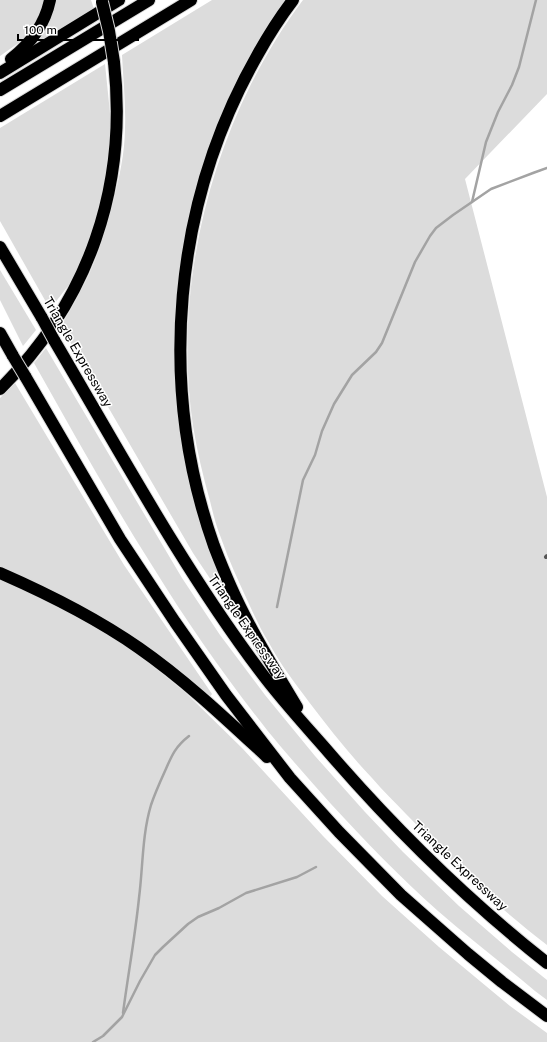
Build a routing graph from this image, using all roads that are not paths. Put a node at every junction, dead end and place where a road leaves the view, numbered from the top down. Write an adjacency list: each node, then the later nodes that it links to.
1 (50, 0): 7 (highway)
2 (119, 0): 8 (highway)
3 (149, 0): 9 (highway)
4 (191, 0): 10 (highway)
5 (292, 0): 15 (highway)
6 (102, 1): 13 (highway, bridge)
7 (0, 66)
8 (0, 73)
9 (0, 90)
10 (0, 116)
11 (0, 247): 15 (highway, Triangle Expressway, bridge)
12 (0, 333): 16 (highway, bridge)
13 (0, 389)
14 (0, 573): 16 (highway)
15 (314, 736): 17 (highway, Triangle Expressway)
16 (290, 778): 18 (highway)
17 (547, 963)
18 (547, 1016)

